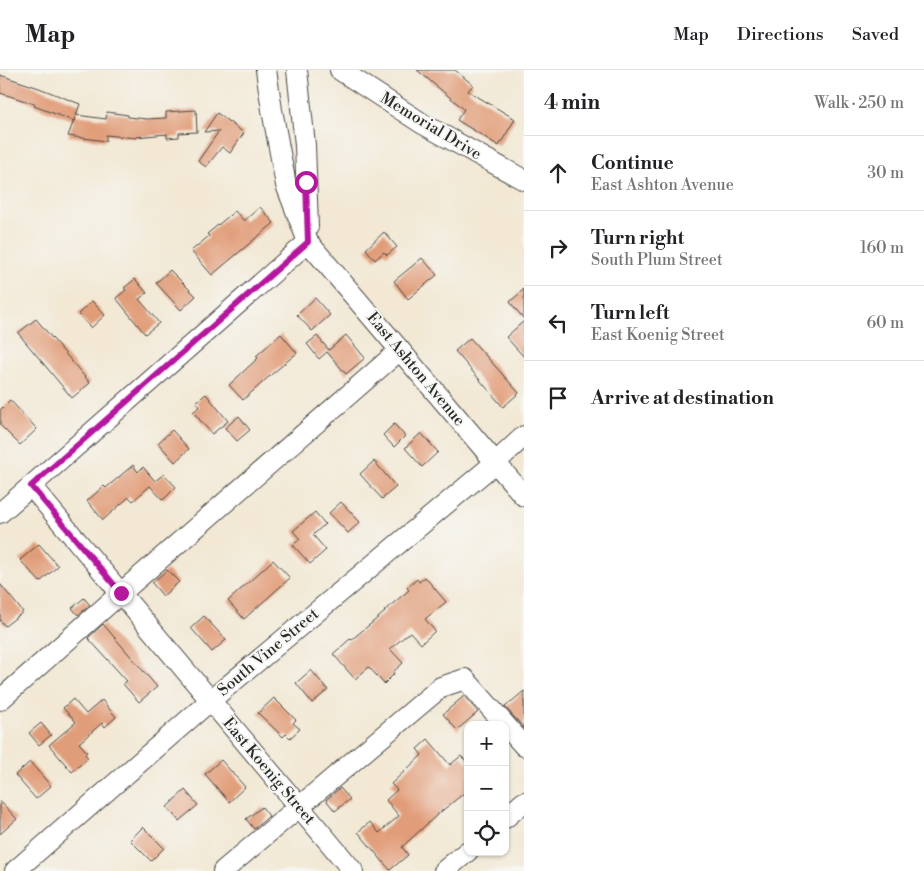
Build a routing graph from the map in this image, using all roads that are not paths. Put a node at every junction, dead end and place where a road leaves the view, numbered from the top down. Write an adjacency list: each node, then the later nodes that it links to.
1 (266, 70): 5 (street, East Ashton Avenue)
2 (297, 70): 5 (street)
3 (340, 70): 4 (street, Memorial Drive)
4 (524, 180)
5 (308, 242): 6 (street, East Ashton Avenue); 9 (street)
6 (400, 350): 8 (street, East Ashton Avenue); 12 (street)
7 (524, 436): 8 (street, South Vine Street)
8 (495, 463): 10 (street, East Ashton Avenue); 14 (street, South Vine Street)
9 (31, 486): 11 (street); 12 (street, East Koenig Street)
10 (524, 496)
11 (0, 513)
12 (121, 593): 13 (street); 14 (street, East Koenig Street)
13 (0, 700)
14 (211, 700): 17 (street, East Koenig Street); 20 (street, South Vine Street)
15 (524, 746): 17 (street)
16 (524, 802): 18 (street)
17 (299, 806): 21 (street); 22 (street, East Koenig Street)
18 (509, 815)
19 (464, 854): 23 (street)
20 (15, 871)
21 (223, 871)
22 (353, 871)
23 (444, 871)

